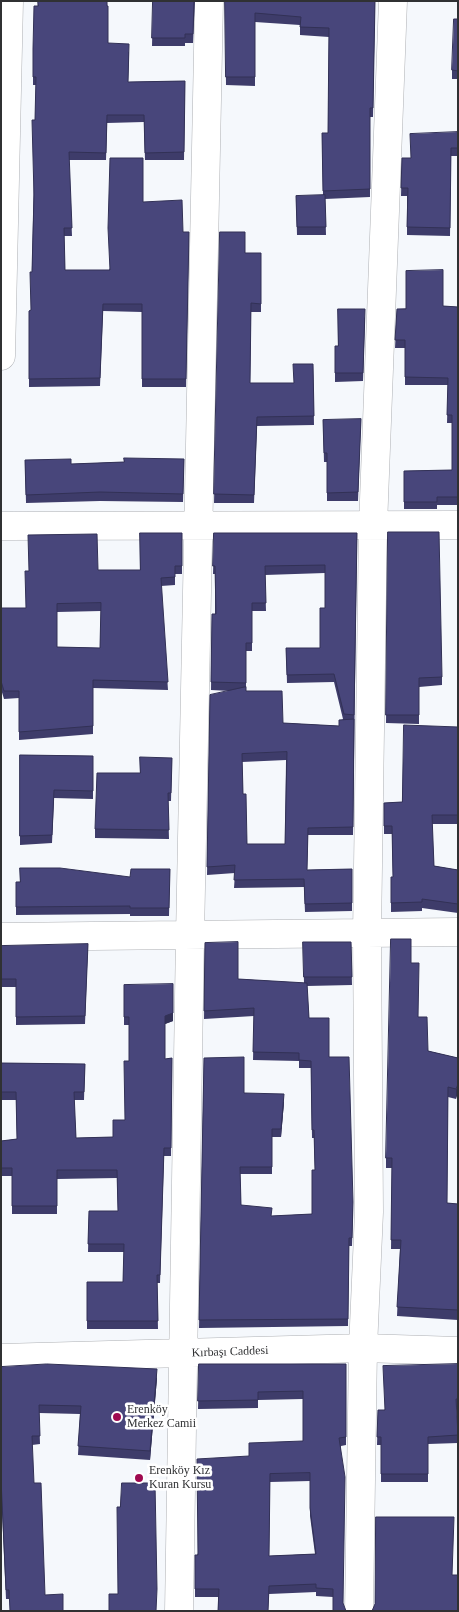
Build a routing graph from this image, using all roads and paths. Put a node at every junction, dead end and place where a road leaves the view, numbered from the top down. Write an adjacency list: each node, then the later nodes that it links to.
1 (9, 1): 4 (street)
2 (209, 1): 7 (street)
3 (392, 1): 8 (street)
4 (1, 356)
5 (458, 525): 8 (street)
6 (1, 526): 7 (street)
7 (200, 526): 8 (street); 11 (street)
8 (373, 526): 10 (street)
9 (458, 932): 10 (street)
10 (367, 934): 11 (street); 13 (street)
11 (190, 936): 12 (street); 15 (street)
12 (1, 937)
13 (363, 1348): 14 (street, Kırbaşı Caddesi); 15 (street, Kırbaşı Caddesi); 18 (street)
14 (458, 1351)
15 (183, 1354): 16 (street, Kırbaşı Caddesi); 17 (street)
16 (1, 1358)
17 (179, 1611)
18 (358, 1611)

